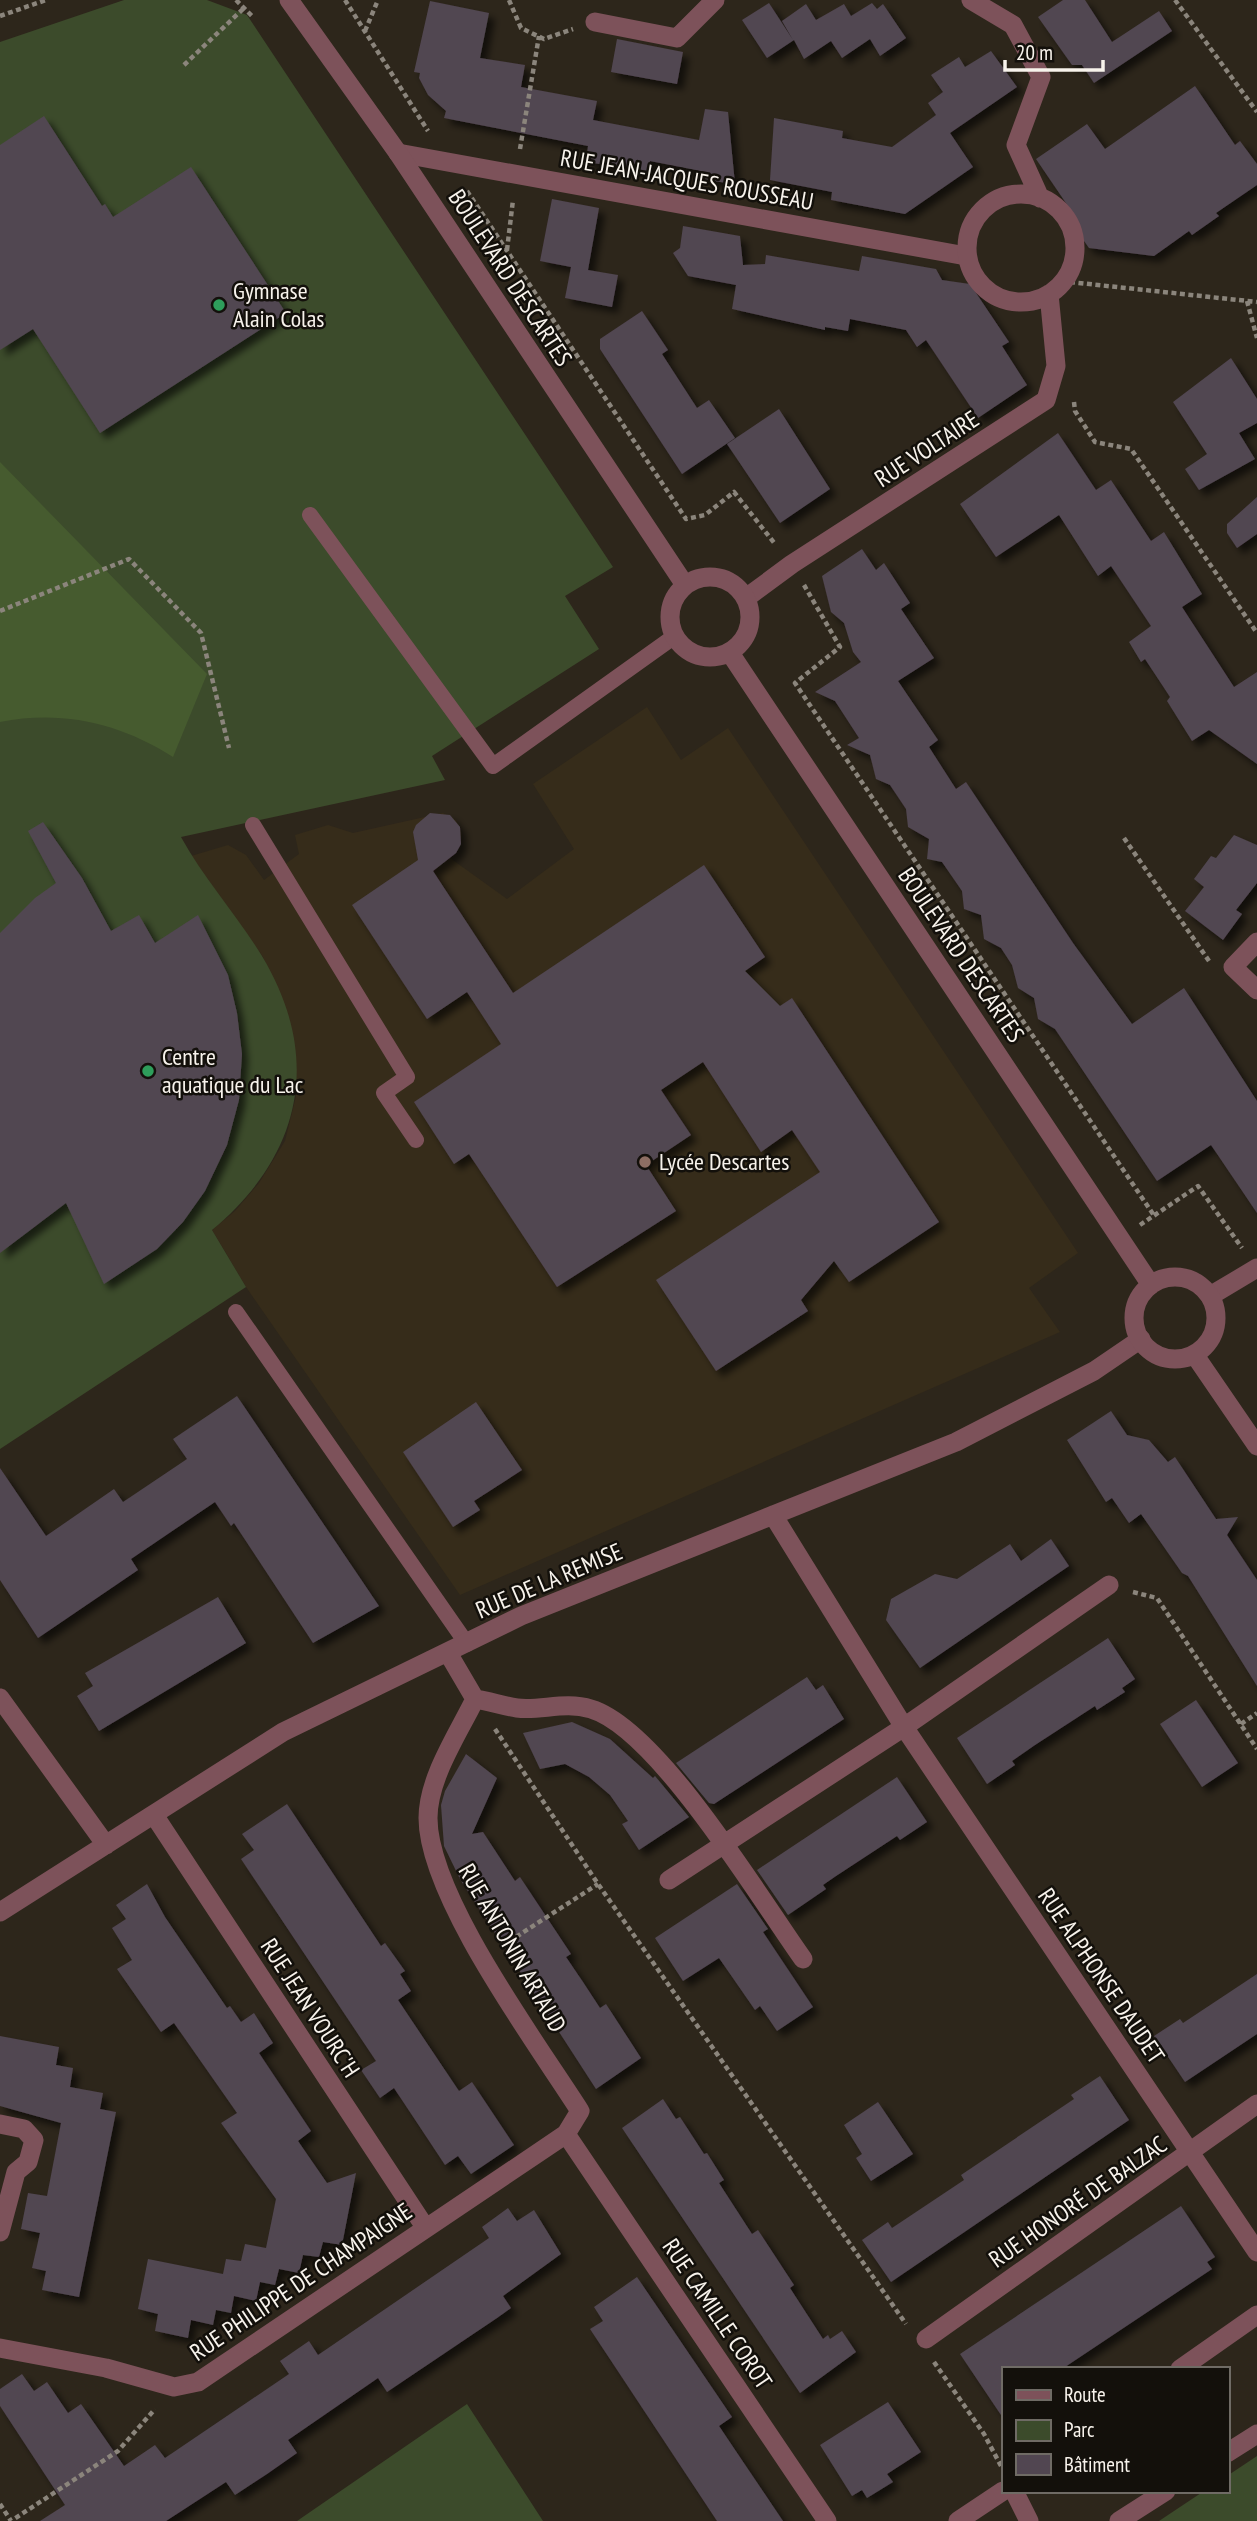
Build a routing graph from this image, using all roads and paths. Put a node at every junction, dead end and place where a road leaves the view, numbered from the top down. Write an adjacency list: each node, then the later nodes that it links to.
1 (46, 0): 10 (path)
2 (236, 0): 9 (path)
3 (289, 0): 17 (street, BOULEVARD DESCARTES)
4 (378, 0): 13 (path)
5 (509, 0): 14 (path)
6 (715, 0): 12 (street)
7 (1175, 0): 16 (path)
8 (983, 3): 19 (street)
9 (244, 8): 11 (path); 15 (path)
10 (0, 16)
11 (253, 17)
12 (595, 22): 14 (path)
13 (364, 32)
14 (539, 36): 18 (path)
15 (184, 65)
16 (1257, 112)
17 (398, 153): 18 (street, RUE JEAN-JACQUES ROUSSEAU); 28 (street, BOULEVARD DESCARTES)
18 (516, 174): 20 (path); 21 (street, RUE JEAN-JACQUES ROUSSEAU)
19 (1040, 198): 21 (street); 22 (street)
20 (507, 252)
21 (967, 256): 22 (street)
22 (1056, 288): 23 (path); 29 (street, RUE VOLTAIRE)
23 (1247, 301): 24 (path); 25 (path)
24 (1257, 302)
25 (1257, 338)
26 (1074, 398): 31 (path)
27 (310, 515): 32 (lane)
28 (685, 585): 29 (street); 32 (street)
29 (746, 598): 33 (street)
30 (0, 611): 34 (path)
31 (1257, 633)
32 (675, 636): 33 (street)
33 (730, 653): 41 (street, BOULEVARD DESCARTES)
34 (229, 748)
35 (253, 825): 40 (lane)
36 (1124, 838): 38 (path)
37 (1257, 942): 38 (street)
38 (1233, 968): 39 (street)
39 (1257, 989)
40 (416, 1140)
41 (1119, 1237): 42 (path); 43 (street, BOULEVARD DESCARTES)
42 (1257, 1268): 44 (street)
43 (1151, 1285): 44 (street); 46 (street)
44 (1210, 1296): 47 (street)
45 (236, 1311): 51 (lane)
46 (1141, 1339): 47 (street); 49 (street, RUE DE LA REMISE)
47 (1194, 1354): 48 (street)
48 (1257, 1446)
49 (773, 1515): 51 (street, RUE DE LA REMISE); 57 (street, RUE ALPHONSE DAUDET)
50 (1109, 1585): 56 (path); 57 (street)
51 (467, 1644): 52 (street, RUE DE LA REMISE)
52 (448, 1653): 54 (street); 59 (street, RUE DE LA REMISE)
53 (0, 1698): 61 (street)
54 (475, 1699): 60 (street); 63 (path); 65 (street, RUE ANTONIN ARTAUD)
55 (1257, 1713): 56 (path)
56 (1241, 1724): 58 (path)
57 (904, 1727): 60 (street); 70 (street, RUE ALPHONSE DAUDET)
58 (1257, 1749)
59 (154, 1815): 61 (street, RUE DE LA REMISE); 71 (street, RUE JEAN VOURC'H)
60 (722, 1844): 62 (street); 66 (street)
61 (106, 1845): 64 (street, RUE DE LA REMISE)
62 (669, 1880)
63 (598, 1884): 65 (path); 75 (path)
64 (0, 1912)
65 (484, 1958): 69 (street, RUE ANTONIN ARTAUD)
66 (803, 1959)
67 (1257, 2104): 70 (street, RUE HONORÉ DE BALZAC)
68 (0, 2124): 72 (street)
69 (566, 2134): 71 (street, RUE PHILIPPE DE CHAMPAIGNE); 86 (street, RUE CAMILLE COROT)
70 (1191, 2152): 73 (street, RUE ALPHONSE DAUDET); 75 (street, RUE HONORÉ DE BALZAC)
71 (425, 2227): 78 (street, RUE PHILIPPE DE CHAMPAIGNE)
72 (0, 2232)
73 (1257, 2252)
74 (1257, 2315): 77 (street)
75 (922, 2341): 81 (path)
76 (0, 2348): 78 (street, RUE PHILIPPE DE CHAMPAIGNE)
77 (1183, 2367)
78 (174, 2387): 85 (path)
79 (1257, 2434): 80 (street)
80 (1229, 2452)
81 (1002, 2467)
82 (1002, 2492): 87 (street)
83 (1015, 2493): 88 (street)
84 (1163, 2493): 89 (street)
85 (0, 2504)
86 (827, 2521)
87 (958, 2521)
88 (1029, 2521)
89 (1119, 2521)

